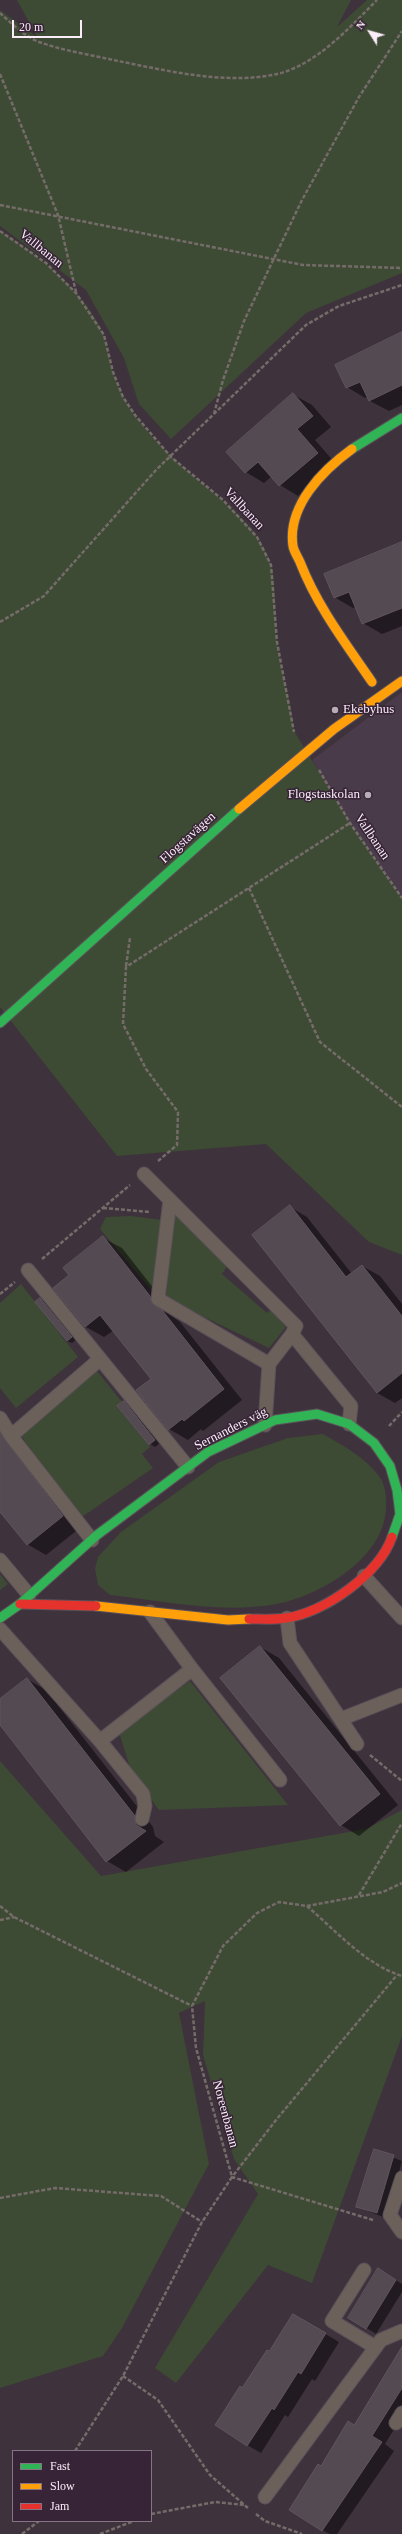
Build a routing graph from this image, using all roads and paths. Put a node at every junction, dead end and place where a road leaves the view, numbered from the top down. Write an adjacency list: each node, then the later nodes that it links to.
1 (376, 0): 2 (path)
2 (0, 13)
3 (402, 31): 8 (path)
4 (0, 74): 6 (path)
5 (0, 205): 6 (path)
6 (58, 216): 8 (path); 11 (path)
7 (0, 230): 11 (path, Vallbanan)
8 (273, 260): 9 (path); 12 (path)
9 (402, 268)
10 (402, 285): 12 (path)
11 (76, 293): 14 (path, Vallbanan)
12 (214, 414): 14 (path)
13 (402, 418): 16 (street)
14 (171, 457): 15 (path); 18 (path, Vallbanan)
15 (0, 622)
16 (372, 682)
17 (400, 687): 18 (street, Flogstavägen)
18 (307, 751): 19 (path, Vallbanan); 24 (street, Flogstavägen)
19 (350, 823): 20 (path); 21 (path, Vallbanan)
20 (249, 888): 23 (path); 25 (path)
21 (402, 898)
22 (131, 931): 23 (path)
23 (126, 967): 26 (path)
24 (0, 1023)
25 (402, 1107)
26 (144, 1174): 27 (lane); 28 (path)
27 (169, 1207): 28 (path); 31 (lane); 33 (lane)
28 (103, 1208): 29 (path)
29 (28, 1270): 30 (path); 32 (lane)
30 (0, 1294)
31 (292, 1334): 33 (lane); 35 (lane)
32 (100, 1359): 37 (lane); 38 (lane)
33 (269, 1364): 36 (lane)
34 (0, 1418): 37 (lane)
35 (349, 1424): 36 (street, Sernanders väg); 39 (street, Sernanders väg)
36 (265, 1425): 38 (street, Sernanders väg)
37 (11, 1436): 41 (lane)
38 (188, 1467): 41 (street, Sernanders väg)
39 (401, 1509): 40 (street, Sernanders väg)
40 (397, 1538): 43 (street, Sernanders väg)
41 (92, 1540): 44 (street, Sernanders väg)
42 (0, 1560): 44 (lane)
43 (364, 1576): 47 (street, Sernanders väg); 48 (lane)
44 (25, 1600): 45 (street, Sernanders väg); 46 (street, Sernanders väg)
45 (150, 1612): 47 (street, Sernanders väg); 50 (lane)
46 (0, 1618)
47 (287, 1618): 52 (lane)
48 (402, 1618)
49 (0, 1629): 53 (lane)
50 (192, 1669): 53 (lane); 55 (lane)
51 (402, 1695): 52 (lane)
52 (340, 1719): 54 (lane)
53 (100, 1741): 57 (lane)
54 (358, 1744): 56 (path)
55 (280, 1780)
56 (402, 1781)
57 (142, 1819)
58 (402, 1823): 60 (path)
59 (402, 1882): 60 (path)
60 (359, 1895): 62 (path)
61 (0, 1906): 63 (path)
62 (307, 1906): 65 (path); 67 (path)
63 (14, 1917): 64 (path); 67 (path)
64 (0, 1920)
65 (397, 1975): 66 (path); 68 (path)
66 (402, 1976)
67 (192, 2006): 68 (path, Noreenbanan)
68 (232, 2177): 71 (path); 72 (path)
69 (402, 2178): 72 (lane)
70 (0, 2198): 71 (path)
71 (202, 2222): 76 (path)
72 (399, 2230)
73 (364, 2270): 75 (lane)
74 (402, 2331): 75 (lane)
75 (376, 2348): 78 (lane)
76 (123, 2376): 77 (path); 79 (path)
77 (76, 2450)
78 (266, 2497): 79 (path)
79 (244, 2505): 80 (path); 85 (path)
80 (152, 2514)
81 (38, 2522): 83 (path)
82 (131, 2522): 84 (path)
83 (22, 2534)
84 (100, 2534)
85 (302, 2534)

